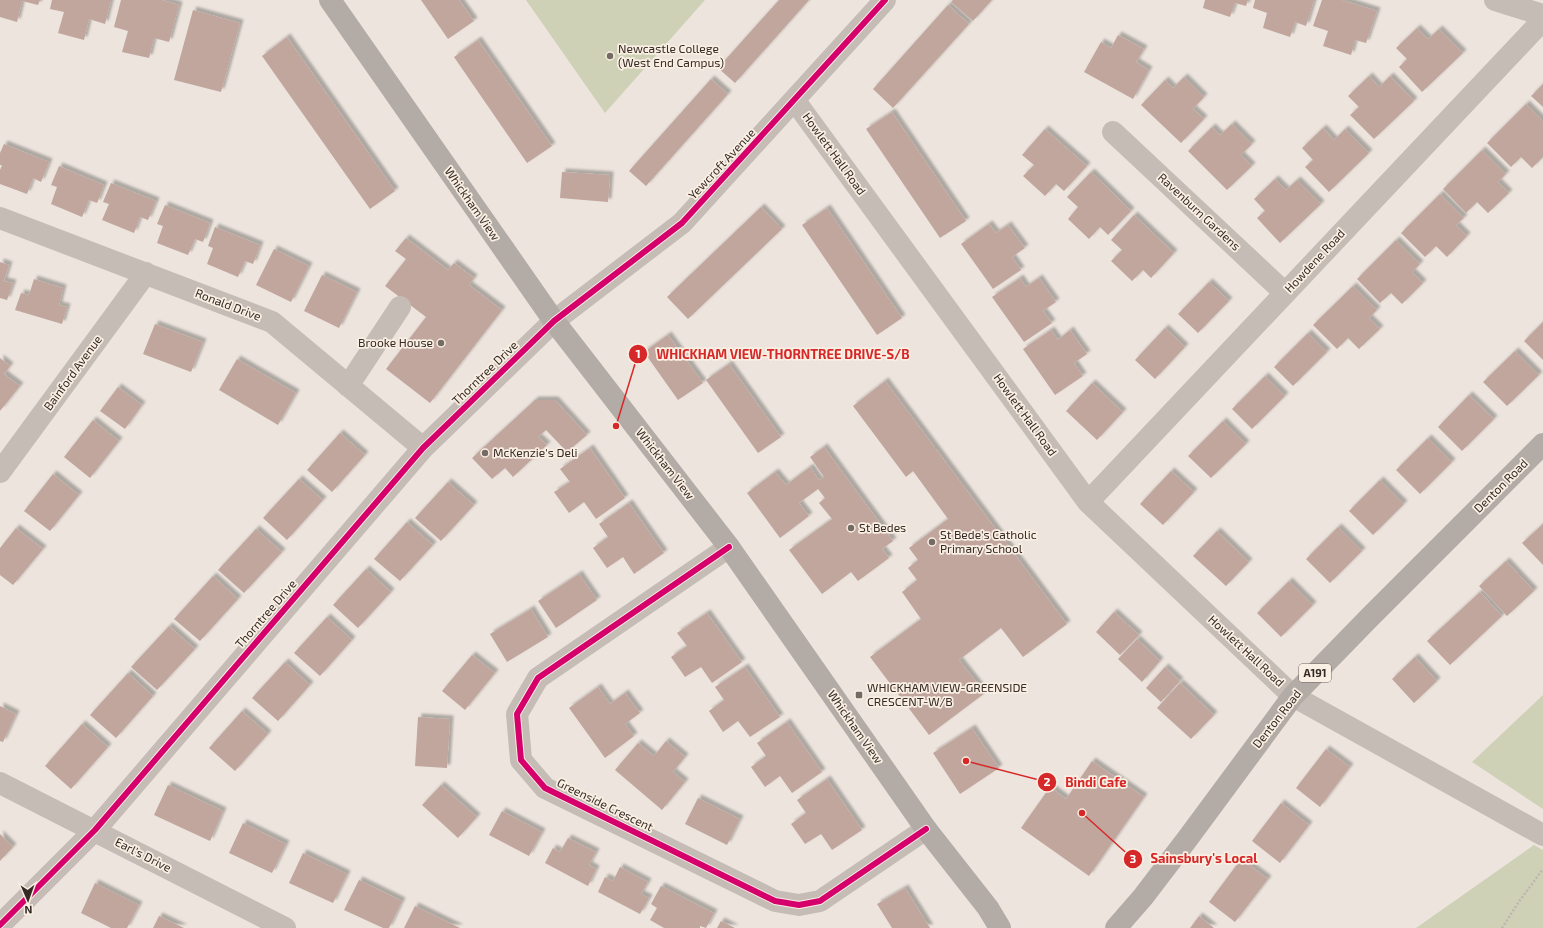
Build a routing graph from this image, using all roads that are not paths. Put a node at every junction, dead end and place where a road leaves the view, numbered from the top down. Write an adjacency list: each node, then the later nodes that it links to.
1 (330, 0): 12 (main road, Whickham View)
2 (885, 0): 6 (street, Yewcroft Avenue)
3 (1495, 0): 4 (street)
4 (1543, 15)
5 (1543, 20): 10 (street, Howdene Road)
6 (795, 101): 12 (street, Yewcroft Avenue); 17 (street, Howlett Hall Road)
7 (1113, 132): 10 (street, Ravenburn Gardens)
8 (0, 218): 9 (street, Ronald Drive)
9 (146, 273): 13 (street, Ronald Drive); 16 (street, Bainford Avenue)
10 (1285, 293): 17 (street, Howdene Road)
11 (400, 307): 13 (street)
12 (554, 321): 15 (street, Thorntree Drive); 18 (main road, Whickham View)
13 (348, 386): 15 (street, Ronald Drive)
14 (1543, 444): 19 (main road, Denton Road / A191)
15 (423, 448): 22 (street, Thorntree Drive)
16 (0, 472)
17 (1088, 502): 19 (street, Howlett Hall Road)
18 (729, 547): 21 (main road, Whickham View); 21 (street, Greenside Crescent)
19 (1293, 696): 23 (street, Howlett Hall Road); 27 (main road, Denton Road / A191)
20 (0, 783): 22 (street, Earl's Drive)
21 (926, 829): 26 (main road, Whickham View)
22 (95, 830): 24 (street, Thorntree Drive); 25 (street, Earl's Drive)
23 (1543, 835)
24 (0, 925)
25 (285, 928)
26 (1000, 928)
27 (1116, 928)

